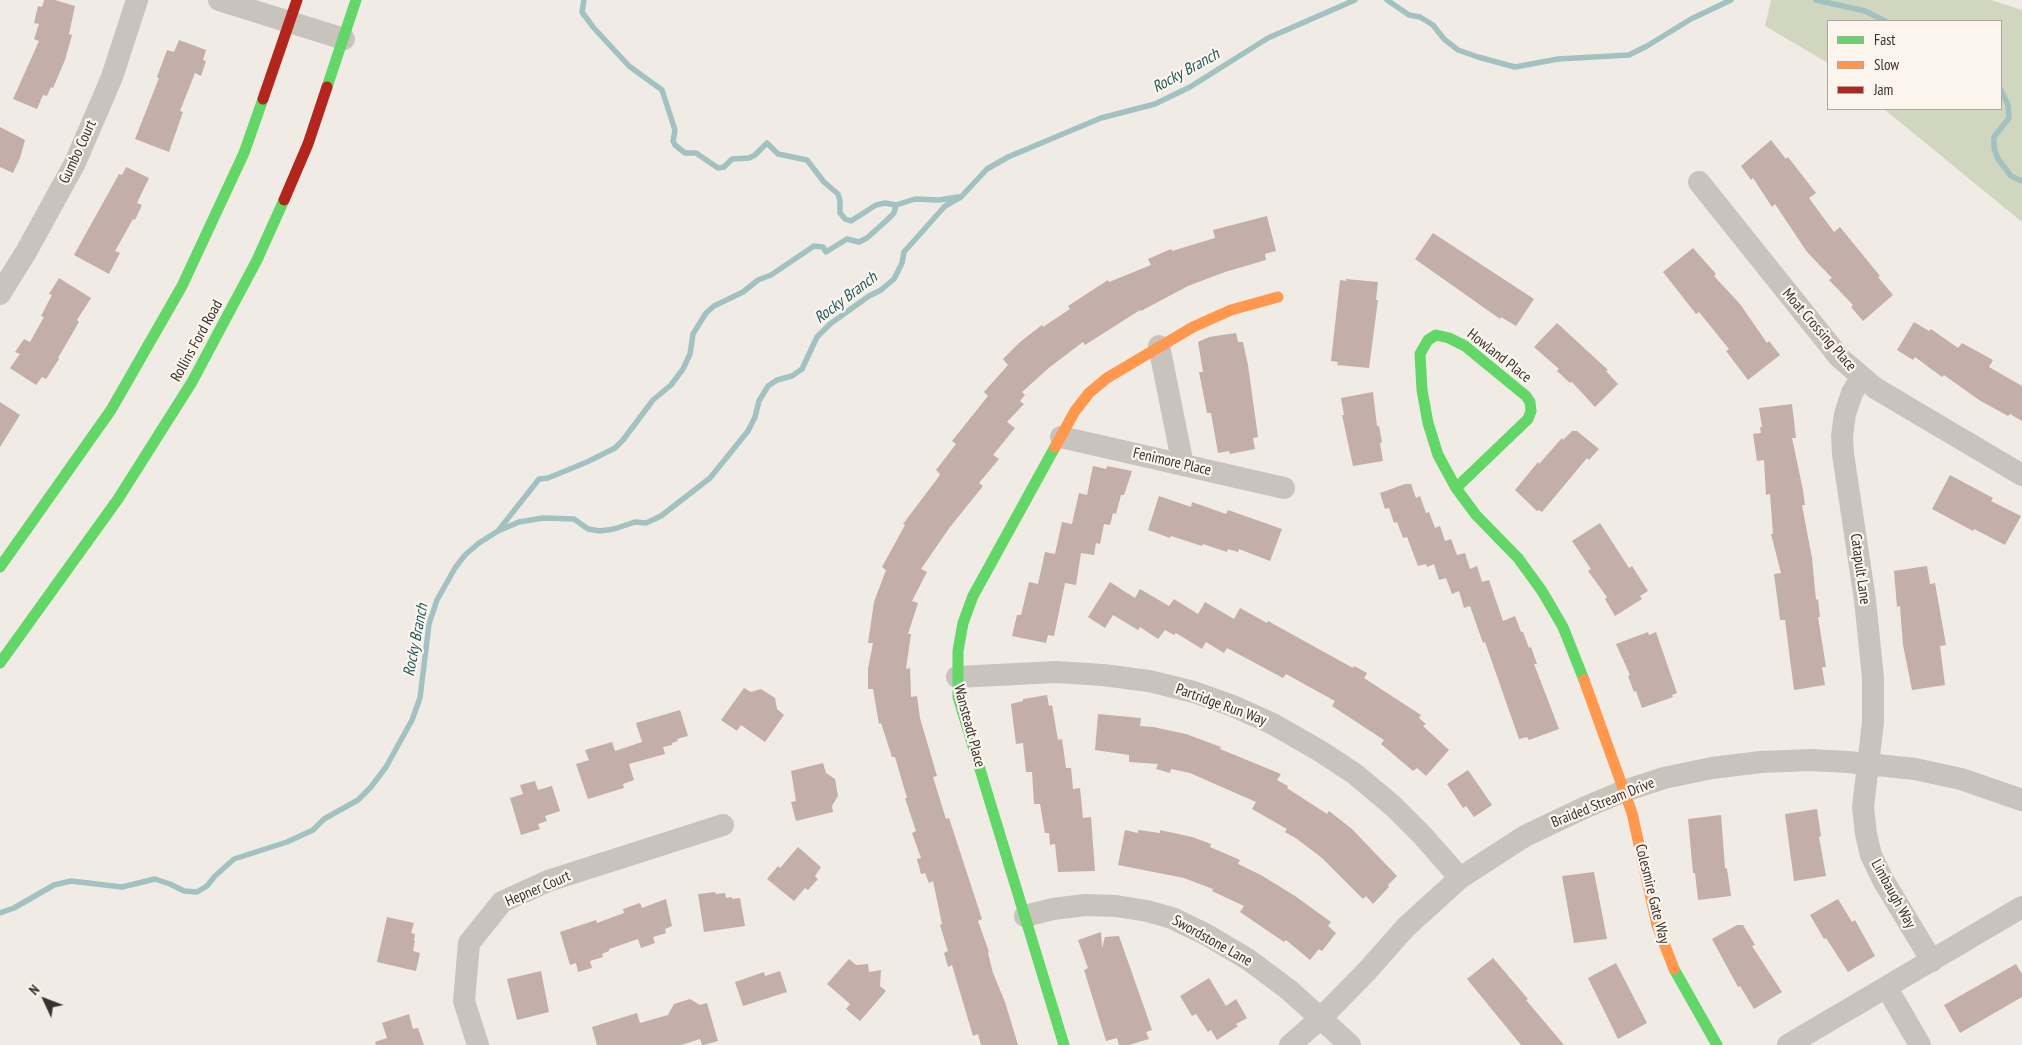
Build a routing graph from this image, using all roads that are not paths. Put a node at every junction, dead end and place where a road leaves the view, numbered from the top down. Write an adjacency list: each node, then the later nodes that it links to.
1 (137, 0): 8 (street, Gumbo Court)
2 (219, 0): 5 (street)
3 (297, 0): 5 (street)
4 (356, 0): 6 (street, Rollins Ford Road)
5 (290, 22): 6 (street); 17 (street)
6 (344, 39): 18 (street, Rollins Ford Road)
7 (1698, 182): 11 (street, Moat Crossing Place)
8 (0, 294)
9 (1278, 297): 10 (street, Wansteadt Place)
10 (1159, 346): 12 (street, Wansteadt Place); 13 (street)
11 (1861, 378): 14 (street, Moat Crossing Place); 20 (street, Catapult Lane)
12 (1061, 437): 13 (street, Fenimore Place); 19 (street, Wansteadt Place)
13 (1183, 465): 15 (street, Fenimore Place)
14 (2022, 475)
15 (1284, 488)
16 (1456, 488): 16 (street, Howland Place); 21 (street, Howland Place)
17 (0, 567)
18 (0, 663)
19 (956, 678): 24 (street, Partridge Run Way); 26 (street, Wansteadt Place)
20 (1868, 764): 21 (street, Braided Stream Drive); 22 (street, Braided Stream Drive); 27 (street, Limbaugh Way)
21 (1624, 792): 24 (street, Braided Stream Drive); 34 (street, Colesmire Gate Way)
22 (2022, 800)
23 (723, 825): 30 (street, Hepner Court)
24 (1460, 878): 29 (street, Braided Stream Drive)
25 (2022, 907): 27 (street)
26 (1025, 916): 29 (street, Swordstone Lane); 31 (street, Wansteadt Place)
27 (1932, 961): 28 (street)
28 (1887, 988): 35 (street); 36 (street)
29 (1322, 1018): 32 (street, Braided Stream Drive); 33 (street, Swordstone Lane)
30 (478, 1045)
31 (1064, 1045)
32 (1290, 1045)
33 (1350, 1045)
34 (1717, 1045)
35 (1788, 1045)
36 (1920, 1045)

